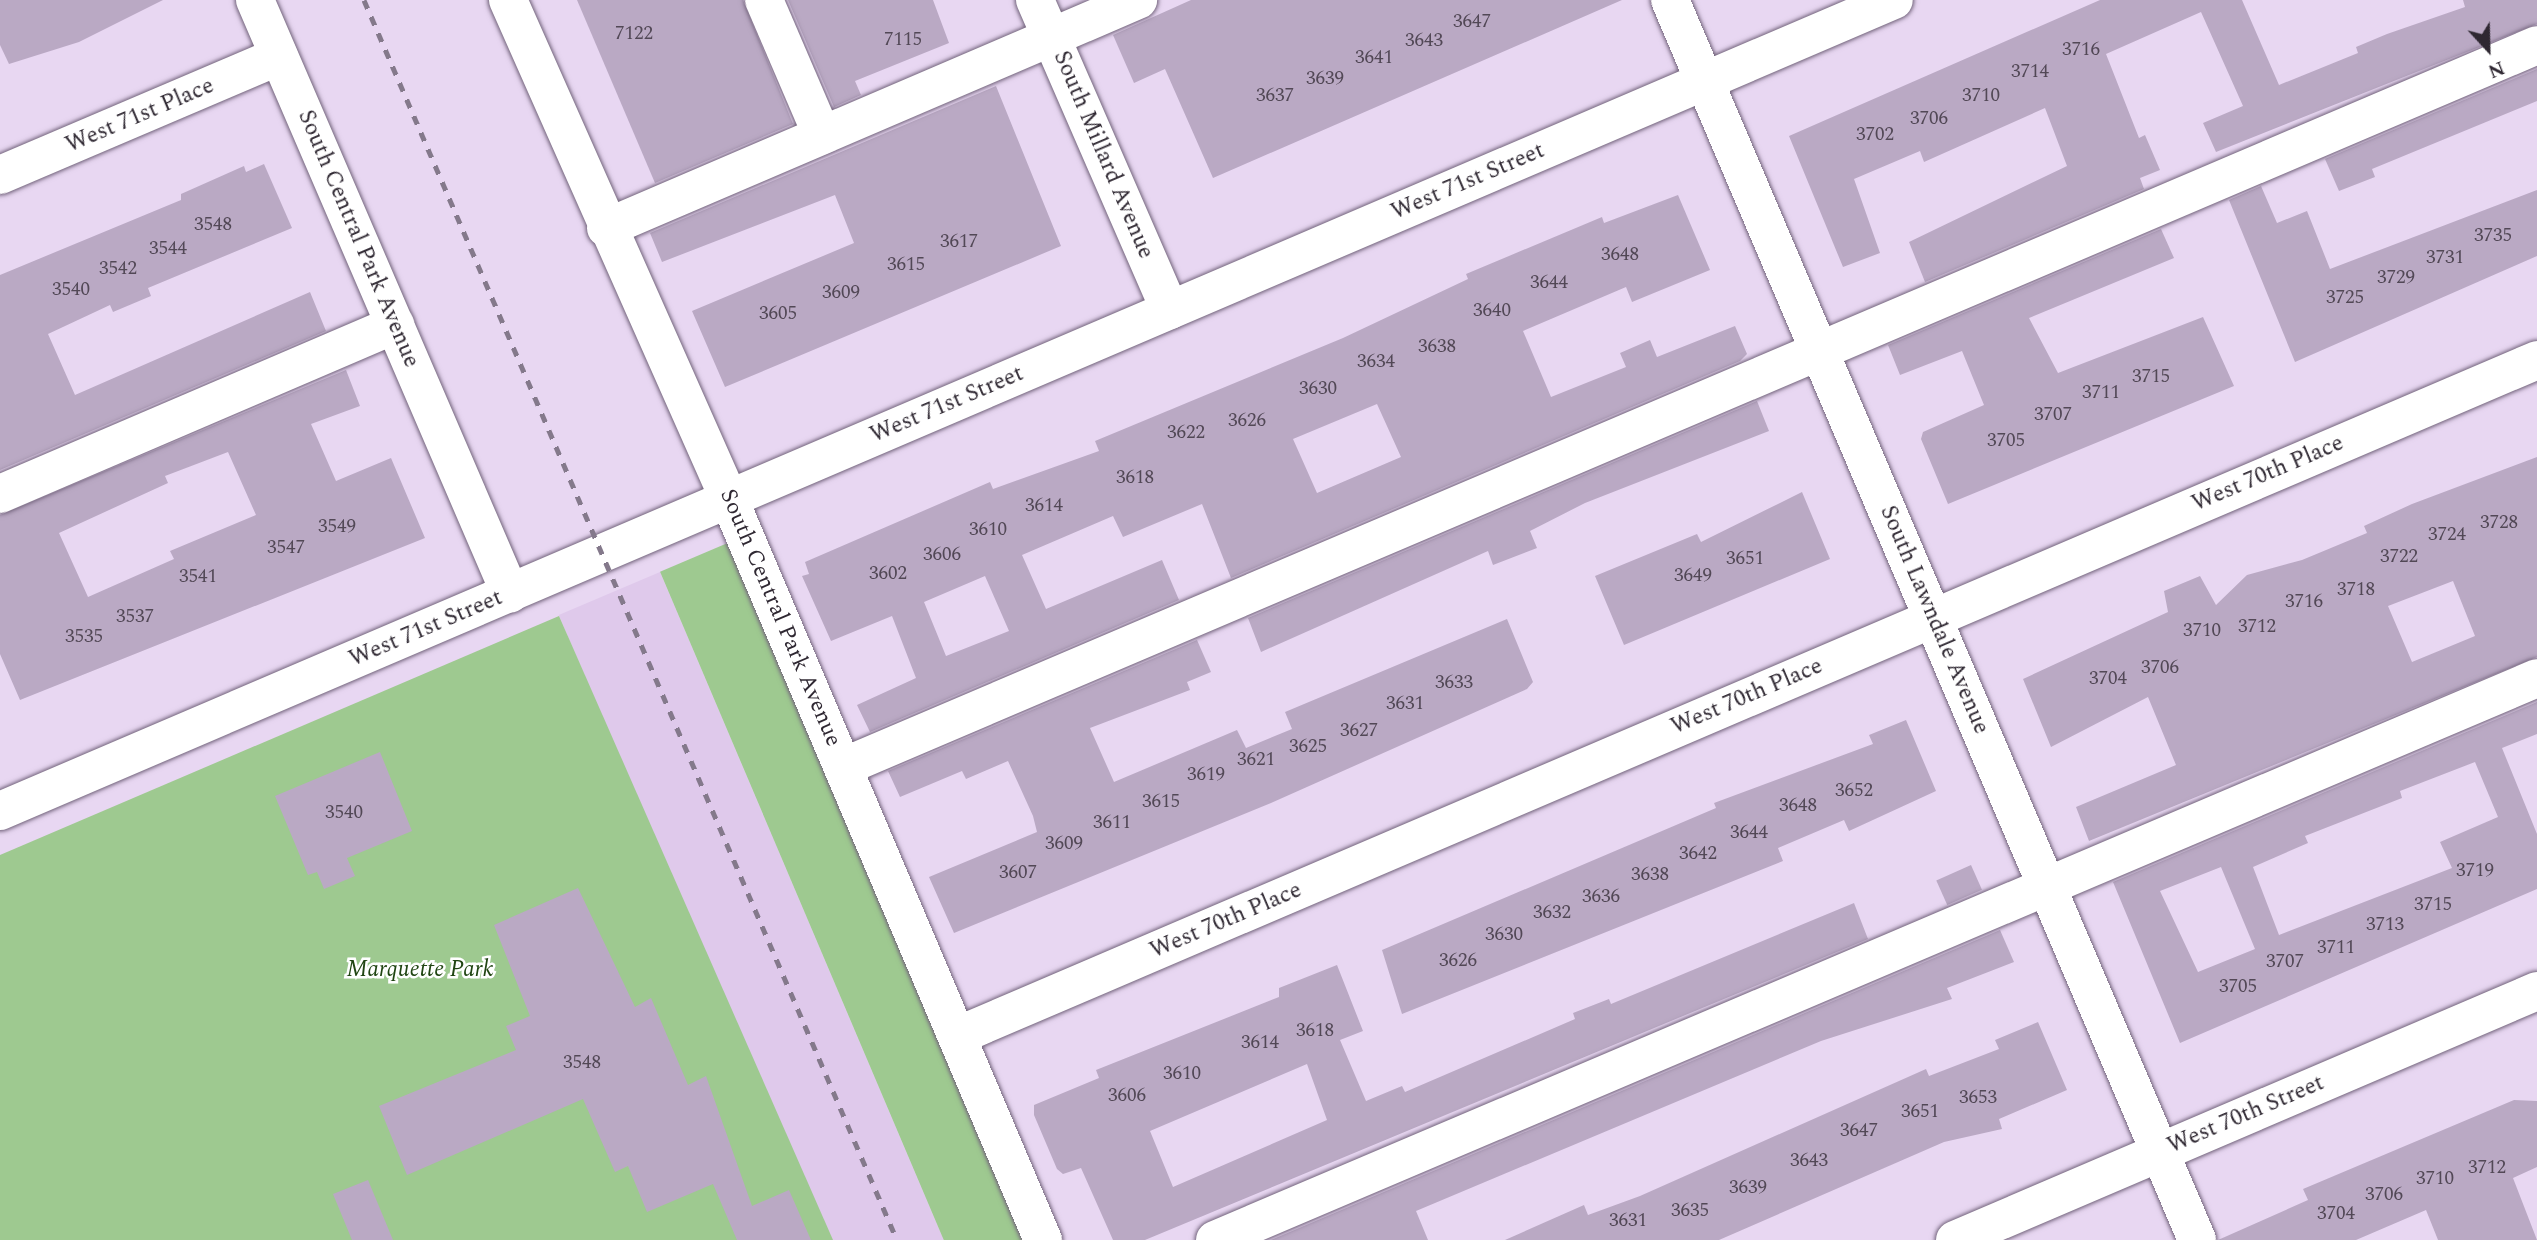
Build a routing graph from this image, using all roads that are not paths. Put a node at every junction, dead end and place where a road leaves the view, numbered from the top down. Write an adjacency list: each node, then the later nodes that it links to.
1 (255, 0): 10 (street, South Central Park Avenue)
2 (508, 0): 14 (street, South Central Park Avenue)
3 (764, 0): 12 (street)
4 (1035, 0): 8 (street, South Millard Avenue)
5 (1138, 0): 8 (street)
6 (1670, 0): 11 (street, South Lawndale Avenue)
7 (1894, 0): 11 (street, West 71st Street)
8 (1052, 37): 12 (street); 15 (street, South Millard Avenue)
9 (2537, 45): 17 (street)
10 (279, 56): 13 (street, West 71st Place); 16 (street, South Central Park Avenue)
11 (1704, 81): 15 (street, West 71st Street); 17 (street, South Lawndale Avenue)
12 (822, 135): 14 (street)
13 (0, 175)
14 (606, 228): 20 (street, South Central Park Avenue)
15 (1170, 310): 20 (street, West 71st Street)
16 (395, 325): 19 (street); 21 (street, South Central Park Avenue)
17 (1819, 351): 22 (street, South Lawndale Avenue); 24 (street)
18 (2537, 359): 22 (street, West 70th Place)
19 (0, 494)
20 (729, 499): 21 (street, West 71st Street); 24 (street, South Central Park Avenue)
21 (510, 593): 25 (street, West 71st Street)
22 (1933, 618): 26 (street, South Lawndale Avenue); 28 (street, West 70th Place)
23 (2537, 678): 26 (street)
24 (843, 767): 28 (street, South Central Park Avenue)
25 (0, 811)
26 (2047, 888): 29 (street, South Lawndale Avenue); 31 (street)
27 (2537, 991): 29 (street, West 70th Street)
28 (957, 1036): 30 (street, South Central Park Avenue)
29 (2159, 1152): 32 (street, West 70th Street); 33 (street, South Lawndale Avenue)
30 (1043, 1240)
31 (1215, 1240)
32 (1955, 1240)
33 (2197, 1240)

